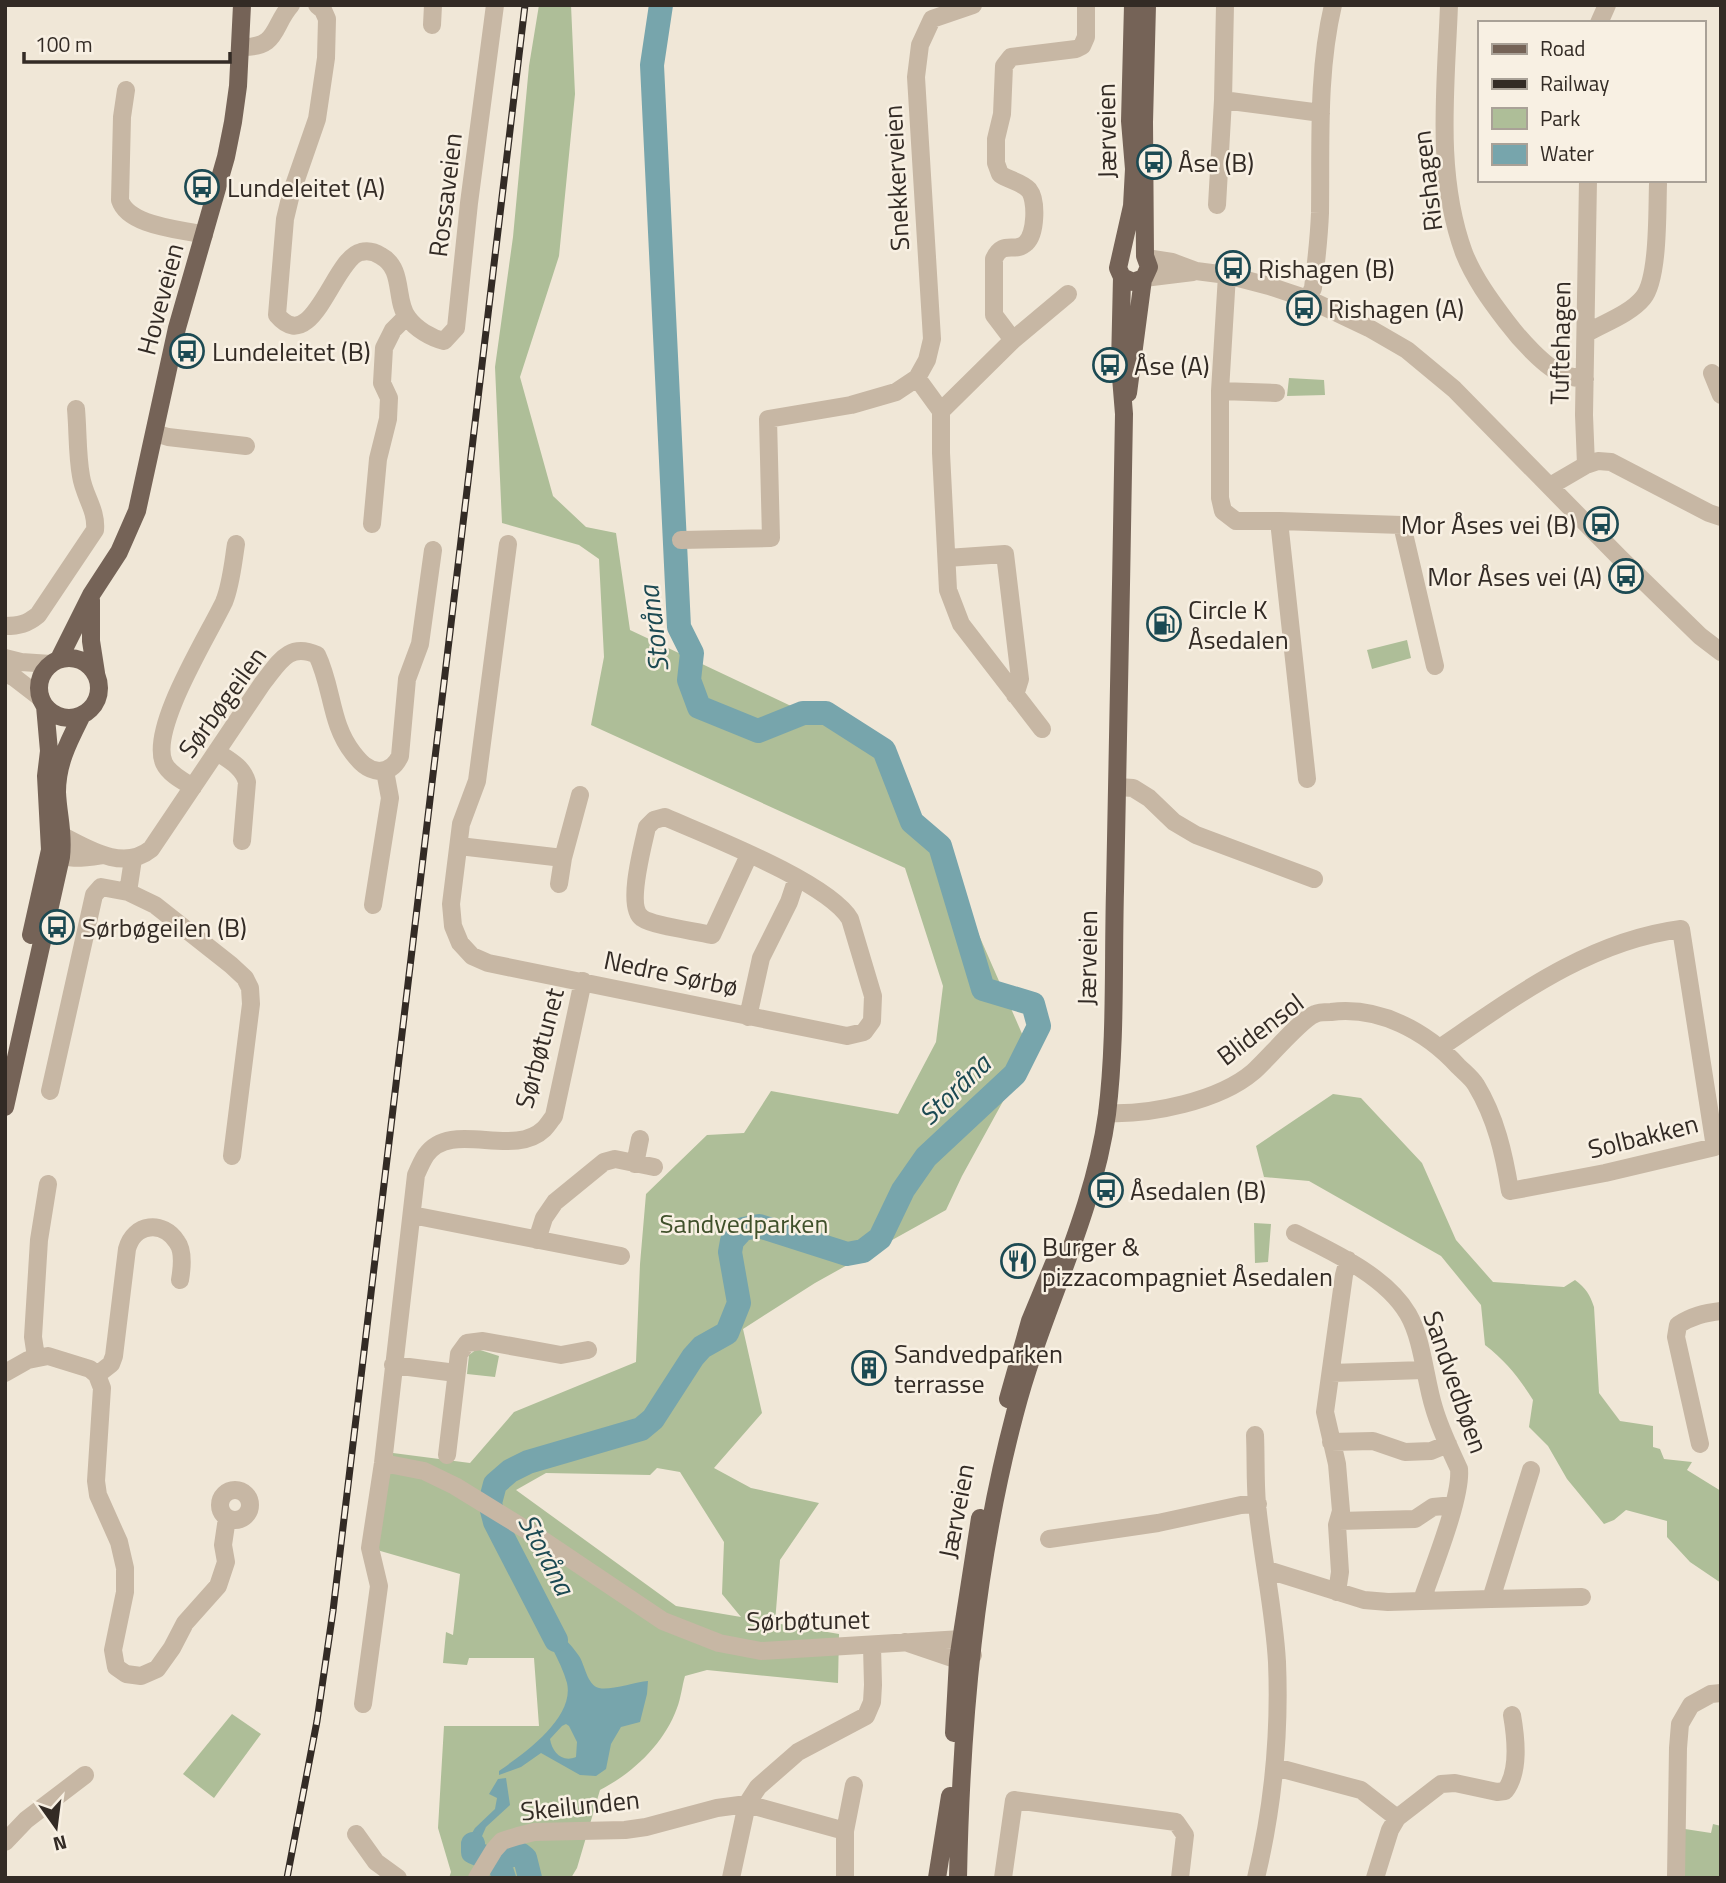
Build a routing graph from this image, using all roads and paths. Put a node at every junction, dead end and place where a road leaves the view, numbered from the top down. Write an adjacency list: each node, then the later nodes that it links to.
1 (242, 5): 17 (main road, Hoveveien)
2 (291, 5): 17 (street)
3 (317, 5): 33 (street, Rossaveien)
4 (433, 5): 16 (street)
5 (495, 5): 33 (street, Rossaveien)
6 (974, 5): 14 (street, Snekkerveien)
7 (1086, 5): 35 (street)
8 (1133, 5): 25 (main road, Jærveien)
9 (1147, 5): 26 (main road, Jærveien)
10 (1225, 5): 19 (street)
11 (1333, 5): 20 (street)
12 (1448, 5): 38 (street, Rishagen)
13 (1607, 5): 15 (street)
14 (927, 12): 37 (street, Snekkerveien)
15 (1600, 21)
16 (432, 25)
17 (241, 47): 24 (main road, Hoveveien)
18 (126, 90): 24 (street)
19 (1223, 100): 20 (street); 23 (street)
20 (1321, 113): 32 (street)
21 (1588, 182): 34 (street, Tuftehagen)
22 (1658, 184): 34 (street)
23 (1217, 205)
24 (204, 235): 45 (main road, Hoveveien)
25 (1122, 256): 26 (main road); 29 (main road)
26 (1146, 257): 27 (street); 30 (main road)
27 (1196, 271): 28 (street); 30 (street)
28 (1227, 275): 32 (street); 39 (street)
29 (1122, 277): 30 (main road); 44 (main road, Jærveien)
30 (1143, 278): 44 (main road, Jærveien)
31 (1068, 294): 35 (street)
32 (1308, 299): 48 (street)
33 (406, 317): 51 (street)
34 (1587, 333): 38 (street, Tuftehagen)
35 (1013, 340): 43 (street)
36 (1712, 373): 41 (street)
37 (917, 378): 43 (street); 52 (street)
38 (1585, 379): 47 (street, Tuftehagen)
39 (1220, 391): 40 (street); 50 (street)
40 (1276, 393)
41 (1721, 395)
42 (76, 409): 58 (street)
43 (942, 411): 56 (street)
44 (1124, 414): 73 (main road, Jærveien)
45 (155, 433): 46 (street); 57 (main road, Hoveveien)
46 (246, 446)
47 (1586, 464): 48 (street); 49 (street)
48 (1550, 486): 59 (street)
49 (1721, 517)
50 (1279, 521): 62 (street); 71 (street)
51 (372, 524)
52 (681, 540)
53 (236, 544): 72 (street, Sørbøgeilen)
54 (508, 544): 77 (street, Sørbøtunet)
55 (433, 550): 70 (street)
56 (947, 558): 65 (street); 65 (street)
57 (92, 595): 61 (main road, Hoveveien); 64 (main road, Hoveveien)
58 (5, 626)
59 (1721, 652)
60 (5, 658): 61 (street)
61 (55, 661): 64 (main road); 66 (main road)
62 (1435, 666)
63 (5, 673): 66 (street)
64 (96, 673): 67 (main road)
65 (1015, 695): 68 (street)
66 (43, 702): 67 (main road); 78 (main road)
67 (82, 715): 75 (main road)
68 (1042, 729)
69 (217, 752): 70 (street, Sørbøgeilen); 72 (street, Sørbøgeilen); 76 (street)
70 (385, 771): 87 (street)
71 (1307, 779)
72 (193, 787): 82 (street, Sørbøgeilen)
73 (1118, 787): 84 (street); 95 (main road, Jærveien)
74 (580, 795): 81 (street)
75 (63, 836): 78 (main road); 79 (street)
76 (242, 841)
77 (459, 846): 81 (street); 88 (street, Sørbøtunet)
78 (55, 853): 79 (street); 92 (main road); 94 (main road)
79 (103, 855): 82 (street)
80 (749, 855): 80 (street, Nedre Sørbø); 83 (street, Nedre Sørbø)
81 (563, 858): 85 (street)
82 (132, 859): 86 (street)
83 (797, 878): 90 (street, Nedre Sørbø); 90 (street, Nedre Sørbø)
84 (1314, 879)
85 (559, 884)
86 (128, 892): 93 (street); 97 (street)
87 (373, 905)
88 (583, 981): 90 (street, Nedre Sørbø); 102 (street, Sørbøtunet)
89 (1364, 1012): 91 (street, Solbakken); 95 (street, Blidensol)
90 (748, 1017)
91 (1441, 1047): 91 (street, Solbakken)
92 (5, 1054)
93 (50, 1091)
94 (5, 1107)
95 (1107, 1113): 100 (main road, Jærveien)
96 (640, 1139): 98 (street)
97 (232, 1156)
98 (635, 1164): 99 (street); 104 (street)
99 (654, 1167)
100 (1095, 1170): 134 (main road, Jærveien); 137 (main road, Jærveien)
101 (48, 1184): 110 (street)
102 (412, 1215): 104 (street); 111 (street, Sørbøtunet)
103 (1295, 1233): 106 (street, Sandvedbøen)
104 (537, 1240): 105 (street)
105 (621, 1256)
106 (1348, 1260): 112 (street, Sandvedbøen); 115 (street)
107 (180, 1280): 116 (street)
108 (1721, 1311): 120 (street)
109 (588, 1350): 114 (street)
110 (36, 1357): 113 (street); 116 (street)
111 (394, 1364): 114 (street); 122 (street, Sørbøtunet)
112 (1424, 1370): 115 (street); 119 (street, Sandvedbøen)
113 (5, 1373)
114 (456, 1373): 121 (street)
115 (1331, 1373): 118 (street)
116 (97, 1375): 126 (street)
117 (1255, 1435): 124 (street)
118 (1331, 1442): 119 (street); 127 (street)
119 (1448, 1444): 125 (street, Sandvedbøen)
120 (1700, 1444)
121 (447, 1454)
122 (383, 1463): 136 (street, Sørbøtunet); 139 (street, Sørbøtunet)
123 (1531, 1471): 132 (street)
124 (1258, 1504): 128 (street); 129 (street)
125 (1454, 1505): 127 (street); 133 (street, Sandvedbøen)
126 (227, 1518)
127 (1339, 1521): 130 (street)
128 (1049, 1539)
129 (1268, 1570): 130 (street); 141 (street)
130 (1337, 1592): 133 (street)
131 (1582, 1597): 132 (street)
132 (1491, 1599): 133 (street)
133 (1422, 1600)
134 (962, 1639): 135 (street, Sørbøtunet); 137 (street)
135 (905, 1642): 136 (street, Sørbøtunet); 137 (street, Sørbøtunet)
136 (872, 1646): 144 (street)
137 (965, 1657): 154 (main road, Jærveien); 155 (main road, Jærveien)
138 (1721, 1693): 160 (street)
139 (363, 1704)
140 (1512, 1715): 145 (street)
141 (1275, 1767): 145 (street); 158 (street)
142 (85, 1774): 148 (street)
143 (854, 1785): 146 (street)
144 (747, 1804): 146 (street); 149 (street, Skeilunden); 152 (street)
145 (1397, 1818): 159 (street)
146 (845, 1831): 153 (street)
147 (356, 1834): 150 (street)
148 (5, 1842)
149 (486, 1864)
150 (372, 1870): 151 (street)
151 (398, 1878)
152 (731, 1878)
153 (845, 1878)
154 (936, 1878)
155 (958, 1878)
156 (1003, 1878): 157 (street)
157 (1180, 1878)
158 (1256, 1878)
159 (1375, 1878)
160 (1676, 1878)

